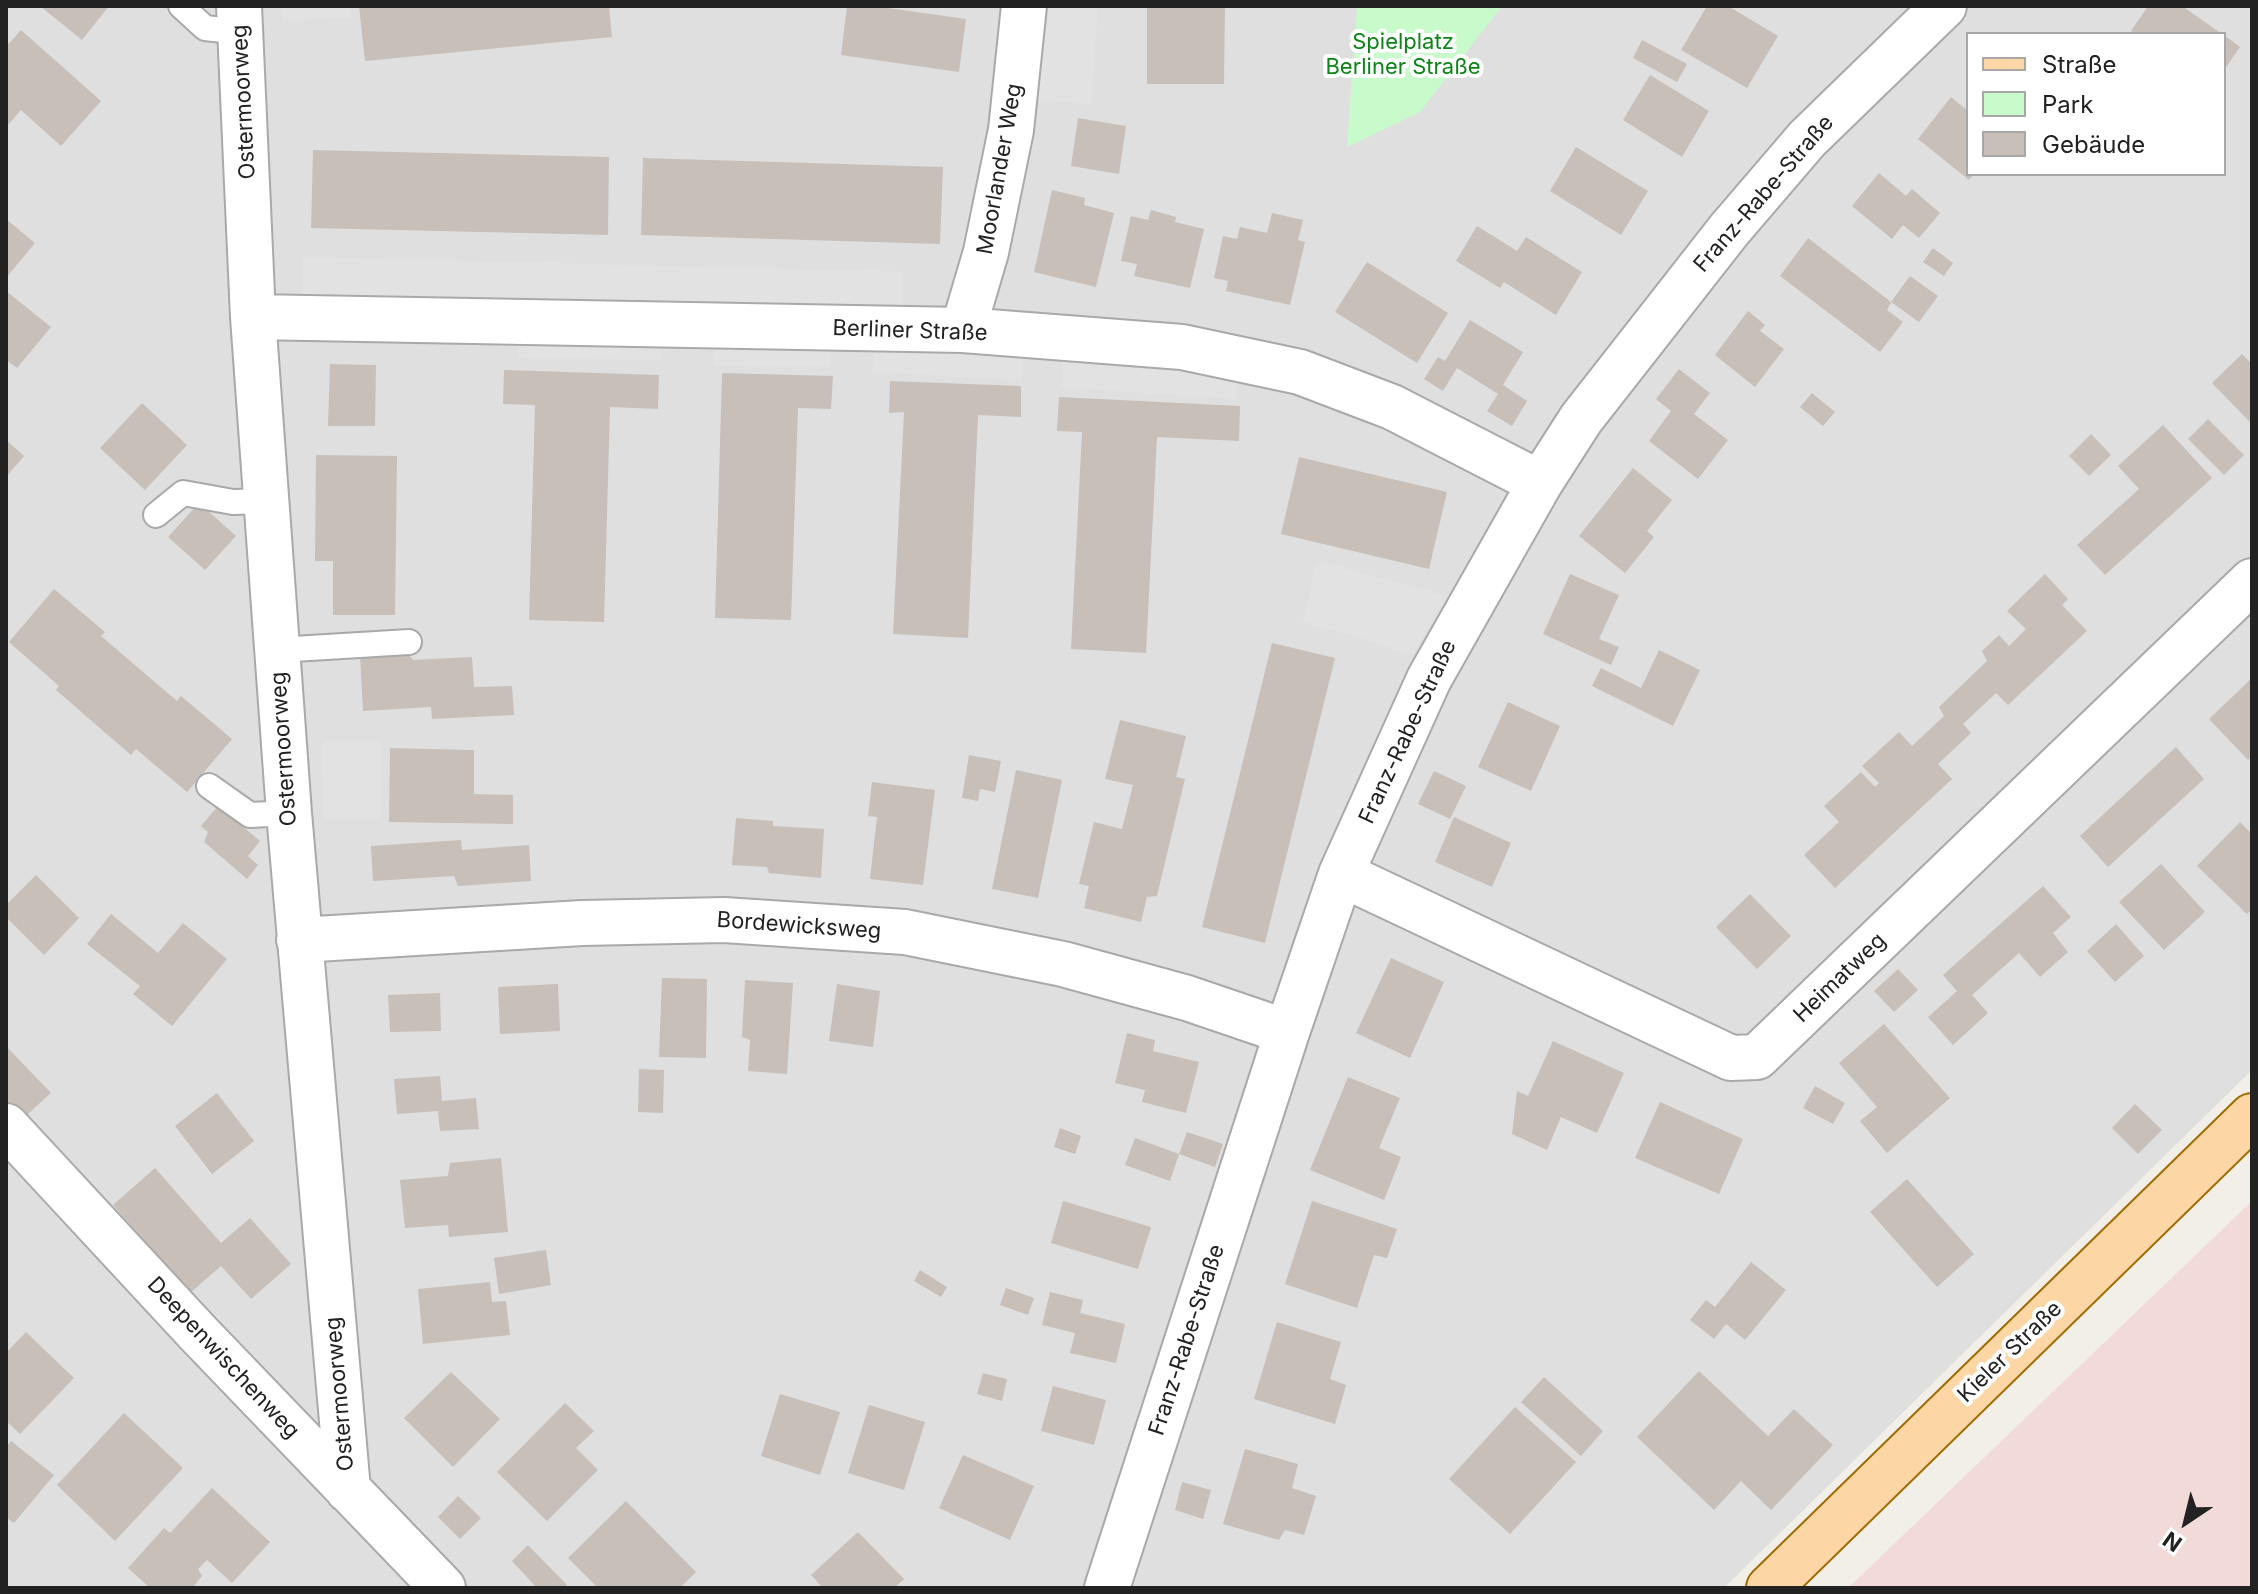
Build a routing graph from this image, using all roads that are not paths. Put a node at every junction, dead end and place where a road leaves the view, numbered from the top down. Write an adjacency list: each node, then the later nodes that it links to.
1 (181, 6): 4 (lane)
2 (1024, 6): 6 (street, Moorlander Weg)
3 (1944, 6): 7 (street, Franz-Rabe-Straße)
4 (240, 19): 5 (street, Ostermoorweg)
5 (253, 317): 6 (street, Berliner Straße); 8 (street, Ostermoorweg)
6 (963, 330): 7 (street, Berliner Straße)
7 (1540, 483): 15 (street, Franz-Rabe-Straße)
8 (267, 501): 9 (lane); 12 (street, Ostermoorweg)
9 (156, 515)
10 (2252, 581): 15 (street, Heimatweg)
11 (409, 642): 12 (lane)
12 (277, 650): 14 (street, Ostermoorweg)
13 (209, 786): 14 (lane)
14 (289, 813): 16 (street, Ostermoorweg)
15 (1341, 874): 17 (street, Franz-Rabe-Straße)
16 (299, 940): 17 (street, Bordewicksweg); 20 (street, Ostermoorweg)
17 (1287, 1032): 22 (street, Franz-Rabe-Straße)
18 (2252, 1116): 23 (main road, Kieler Straße)
19 (6, 1126): 20 (street, Deepenwischenweg)
20 (348, 1490): 21 (street, Deepenwischenweg)
21 (443, 1588)
22 (1107, 1588)
23 (1769, 1588)

